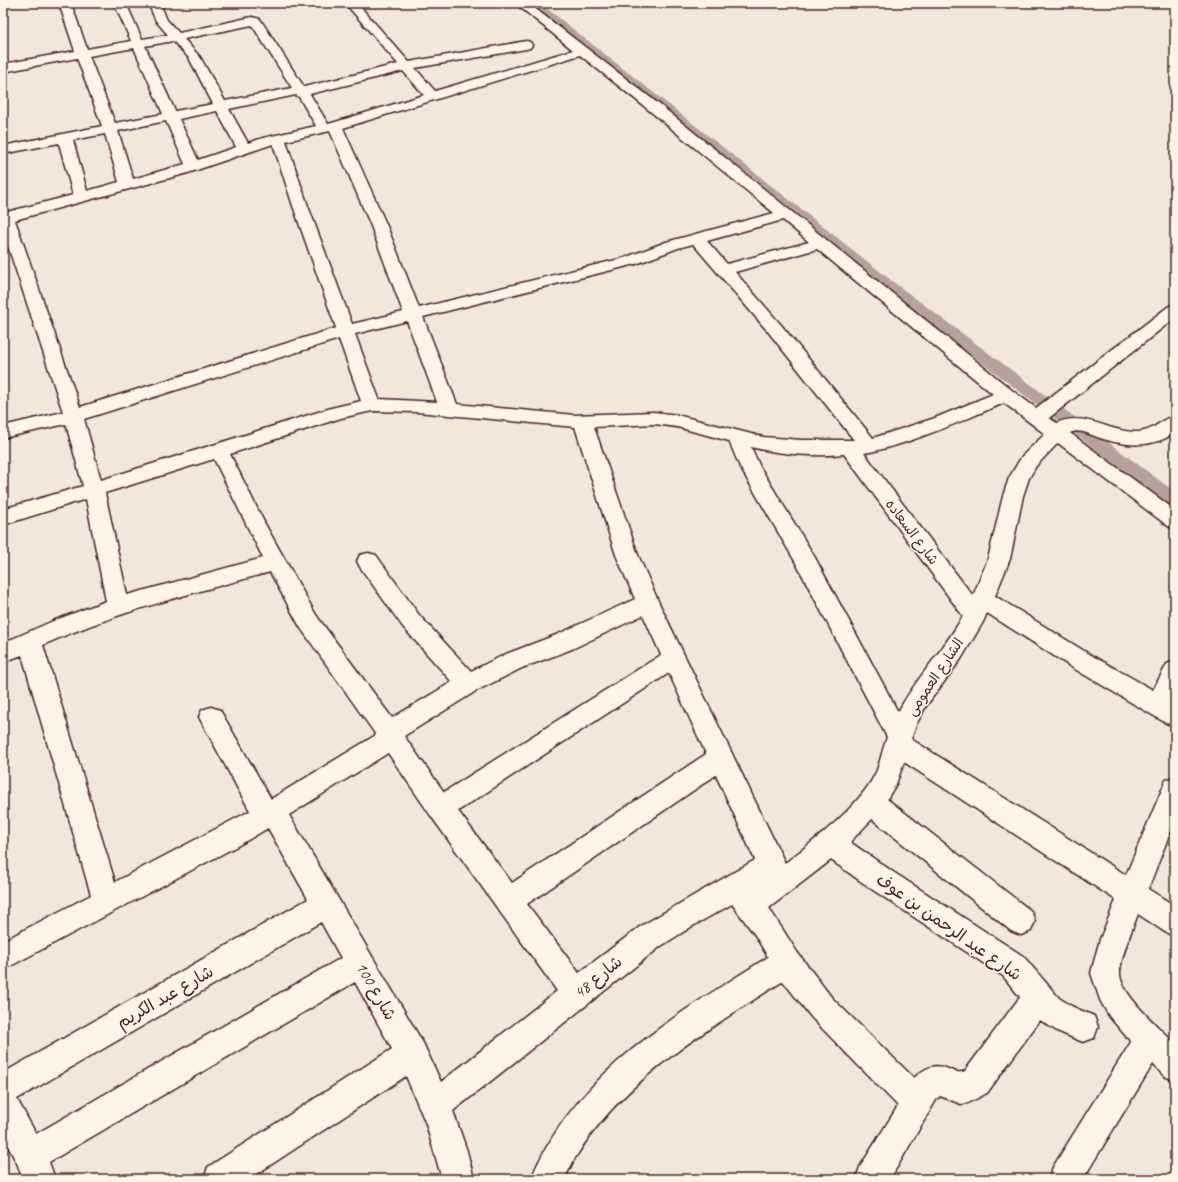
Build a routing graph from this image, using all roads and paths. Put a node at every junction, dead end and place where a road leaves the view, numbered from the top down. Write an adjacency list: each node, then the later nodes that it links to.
1 (65, 3): 10 (street)
2 (120, 3): 7 (street)
3 (154, 3): 6 (street)
4 (351, 3): 11 (street)
5 (521, 3): 9 (street)
6 (175, 37): 7 (street); 13 (street); 15 (street)
7 (139, 44): 10 (street); 16 (street)
8 (526, 45): 11 (street)
9 (582, 51): 14 (street); 26 (street)
10 (82, 54): 12 (street); 18 (street)
11 (406, 66): 13 (street); 14 (street)
12 (3, 68)
13 (301, 92): 15 (street); 17 (street)
14 (432, 96): 17 (street)
15 (222, 106): 16 (street); 21 (street)
16 (172, 117): 18 (street); 23 (street)
17 (330, 127): 20 (street); 32 (street)
18 (111, 129): 19 (street); 24 (street)
19 (65, 138): 22 (street); 25 (street)
20 (278, 139): 21 (street); 33 (street)
21 (244, 148): 23 (street)
22 (3, 150)
23 (194, 166): 24 (street)
24 (127, 184): 25 (street)
25 (81, 196): 27 (street)
26 (786, 215): 28 (street); 29 (street)
27 (4, 217): 37 (street)
28 (697, 239): 30 (street, شارع السعاده); 32 (street)
29 (821, 242): 30 (street); 34 (street)
30 (724, 270): 44 (street, شارع السعاده)
31 (1175, 310): 38 (street)
32 (413, 315): 33 (street); 36 (street)
33 (346, 331): 35 (street); 37 (street)
34 (1006, 395): 38 (street); 44 (street)
35 (372, 405): 36 (street); 45 (street)
36 (449, 408): 39 (street)
37 (73, 416): 41 (street); 46 (street)
38 (1036, 418): 42 (street)
39 (582, 420): 43 (street); 51 (street)
40 (1175, 421): 42 (street, الشارع العمومى)
41 (3, 432)
42 (1058, 434): 48 (street); 53 (street, الشارع العمومى)
43 (737, 437): 44 (street); 62 (street)
44 (859, 446): 53 (street, شارع السعاده)
45 (219, 450): 46 (street); 50 (street)
46 (94, 489): 47 (street); 52 (street)
47 (3, 517)
48 (1175, 521)
49 (368, 561): 58 (street)
50 (276, 562): 52 (street); 61 (street)
51 (648, 603): 56 (street); 58 (street)
52 (118, 606): 54 (street)
53 (978, 608): 59 (street); 62 (street, الشارع العمومى)
54 (30, 641): 55 (street); 72 (street)
55 (3, 653)
56 (673, 658): 63 (street); 66 (street)
57 (1175, 671): 59 (street)
58 (468, 684): 61 (street)
59 (1167, 711)
60 (211, 717): 67 (street, شارع 100)
61 (390, 735): 66 (street); 67 (street)
62 (898, 740): 65 (street, الشارع العمومى); 70 (street)
63 (720, 758): 69 (street); 73 (street)
64 (1175, 788): 70 (street)
65 (871, 802): 68 (street, الشارع العمومى); 75 (street)
66 (440, 808): 73 (street)
67 (269, 814): 72 (street); 74 (street, شارع 100)
68 (829, 843): 69 (street, الشارع العمومى); 81 (street, شارع عبد الرحمن بن عوف)
69 (775, 874): 71 (street, شارع 48)
70 (1132, 893): 76 (street); 83 (street)
71 (743, 896): 78 (street); 80 (street, شارع 48)
72 (107, 901): 77 (street)
73 (508, 901): 80 (street)
74 (326, 904): 79 (street, شارع 100); 86 (street, شارع عبد الكريم)
75 (1021, 921)
76 (1175, 922)
77 (3, 956)
78 (787, 962): 87 (street); 93 (street)
79 (360, 964): 84 (street, شارع 100); 90 (street)
80 (577, 994): 88 (street, شارع 48)
81 (1038, 998): 82 (street, شارع عبد الرحمن بن عوف); 87 (street)
82 (1083, 1027)
83 (1150, 1040): 85 (street); 95 (street)
84 (412, 1054): 88 (street, شارع 100); 91 (street)
85 (1175, 1065)
86 (3, 1090)
87 (917, 1103): 94 (street)
88 (436, 1105): 92 (street, شارع 100)
89 (3, 1106): 90 (street)
90 (35, 1167)
91 (220, 1179)
92 (458, 1179)
93 (547, 1179)
94 (872, 1179)
95 (1065, 1179)

